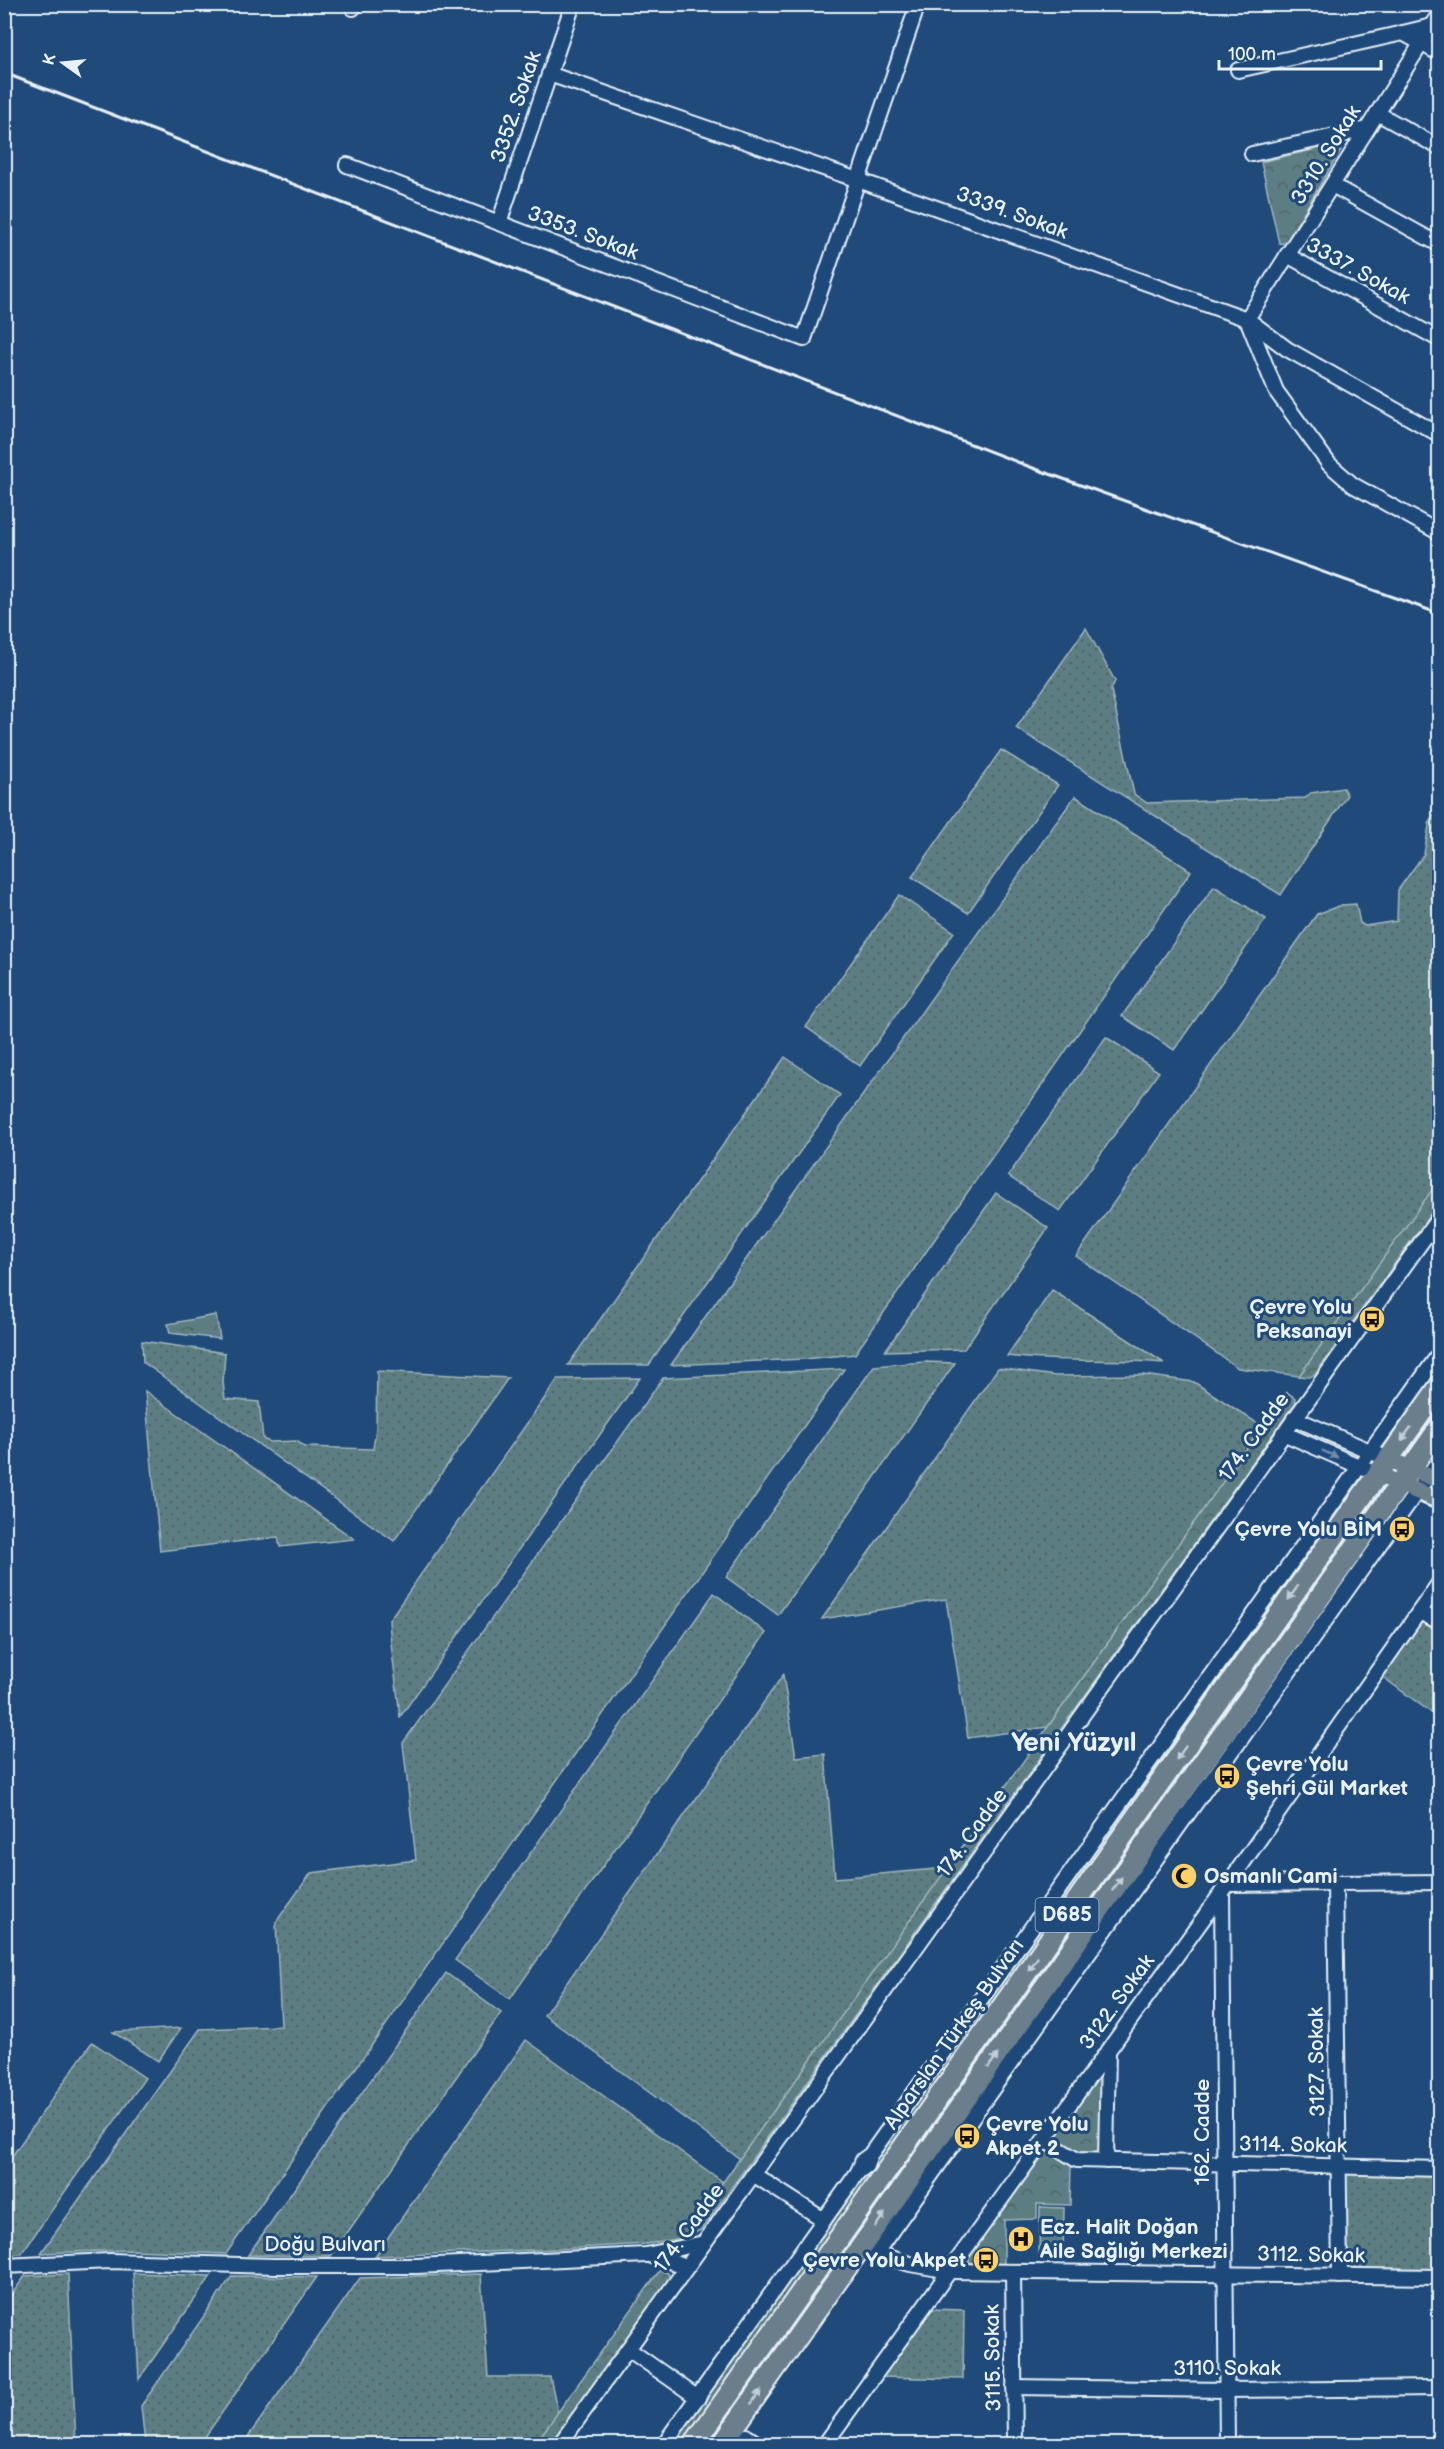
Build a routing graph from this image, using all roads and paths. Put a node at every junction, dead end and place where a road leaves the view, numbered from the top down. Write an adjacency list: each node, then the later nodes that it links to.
1 (573, 4): 8 (street, 3352. Sokak)
2 (918, 4): 14 (street)
3 (1437, 23): 4 (street); 5 (street, 3310. Sokak)
4 (1403, 33): 5 (street); 7 (street)
5 (1421, 43): 6 (street); 9 (street, 3310. Sokak)
6 (1440, 54)
7 (1238, 70)
8 (549, 74): 14 (street, 3339. Sokak); 16 (street, 3352. Sokak)
9 (1377, 113): 10 (street, 3310. Sokak); 11 (street)
10 (1367, 129): 12 (street); 15 (street, 3310. Sokak)
11 (1440, 148)
12 (1252, 154)
13 (347, 165): 16 (street, 3353. Sokak)
14 (858, 180): 16 (street, 3353. Sokak); 19 (street, 3339. Sokak)
15 (1332, 185): 17 (street); 18 (street, 3310. Sokak)
16 (499, 223)
17 (1440, 245)
18 (1287, 255): 19 (street, 3310. Sokak); 20 (street, 3337. Sokak)
19 (1248, 319): 21 (street, 3339. Sokak); 22 (street)
20 (1440, 340)
21 (1440, 435)
22 (1440, 533)
23 (1440, 1216): 26 (street, 174. Cadde)
24 (1440, 1353): 29 (street)
25 (1440, 1386): 32 (highway, Alparslan Türkeş Bulvarı / D685, one-way to 32)
26 (1294, 1418): 28 (street, 174. Cadde); 29 (street)
27 (1440, 1427): 33 (highway, D685)
28 (1283, 1433): 31 (street, one-way to 31); 47 (street, 174. Cadde)
29 (1369, 1451): 31 (street); 32 (street)
30 (1440, 1459): 33 (street)
31 (1359, 1466): 32 (street); 48 (street)
32 (1383, 1467): 33 (main road); 67 (highway, Alparslan Türkeş Bulvarı / D685, one-way to 67)
33 (1419, 1480): 34 (main road); 50 (highway, D685)
34 (1440, 1501)
35 (1440, 1582): 36 (street, 3122. Sokak)
36 (1419, 1612): 37 (street); 40 (street, 3122. Sokak)
37 (1440, 1622)
38 (1440, 1882): 39 (street)
39 (1335, 1883): 40 (street); 45 (street, 3127. Sokak)
40 (1225, 1888): 41 (street, 3122. Sokak); 44 (street, 162. Cadde)
41 (1108, 2050): 42 (street, 3122. Sokak); 43 (street)
42 (1044, 2140): 43 (street, 3114. Sokak); 54 (street, 3122. Sokak)
43 (1106, 2161): 44 (street, 3114. Sokak)
44 (1223, 2165): 45 (street, 3114. Sokak); 56 (street, 162. Cadde)
45 (1339, 2167): 46 (street, 3114. Sokak); 57 (street, 3127. Sokak)
46 (1440, 2169)
47 (753, 2174): 48 (street); 49 (street, 174. Cadde)
48 (824, 2220): 63 (street)
49 (704, 2243): 51 (street, Doğu Bulvarı); 53 (street, 174. Cadde)
50 (868, 2251): 54 (street, 3112. Sokak); 68 (highway, D685, one-way to 50)
51 (646, 2255): 52 (street, Doğu Bulvarı); 53 (street, Doğu Bulvarı)
52 (4, 2266)
53 (687, 2266): 59 (street, 174. Cadde)
54 (950, 2271): 55 (street, 3112. Sokak); 70 (street, 3122. Sokak)
55 (1013, 2272): 56 (street, 3112. Sokak); 60 (street, 3115. Sokak)
56 (1224, 2275): 57 (street, 3112. Sokak); 62 (street, 162. Cadde)
57 (1340, 2276): 58 (street, 3112. Sokak)
58 (1440, 2277)
59 (628, 2349): 63 (street); 65 (street, 174. Cadde)
60 (1014, 2387): 62 (street, 3110. Sokak); 71 (street, 3115. Sokak)
61 (1440, 2388): 62 (street, 3110. Sokak)
62 (1226, 2390): 72 (street, 162. Cadde)
63 (698, 2398): 66 (street)
64 (746, 2436): 69 (street)
65 (560, 2445)
66 (664, 2445)
67 (694, 2445)
68 (722, 2445)
69 (758, 2445)
70 (825, 2445)
71 (1015, 2445)
72 (1227, 2445)

